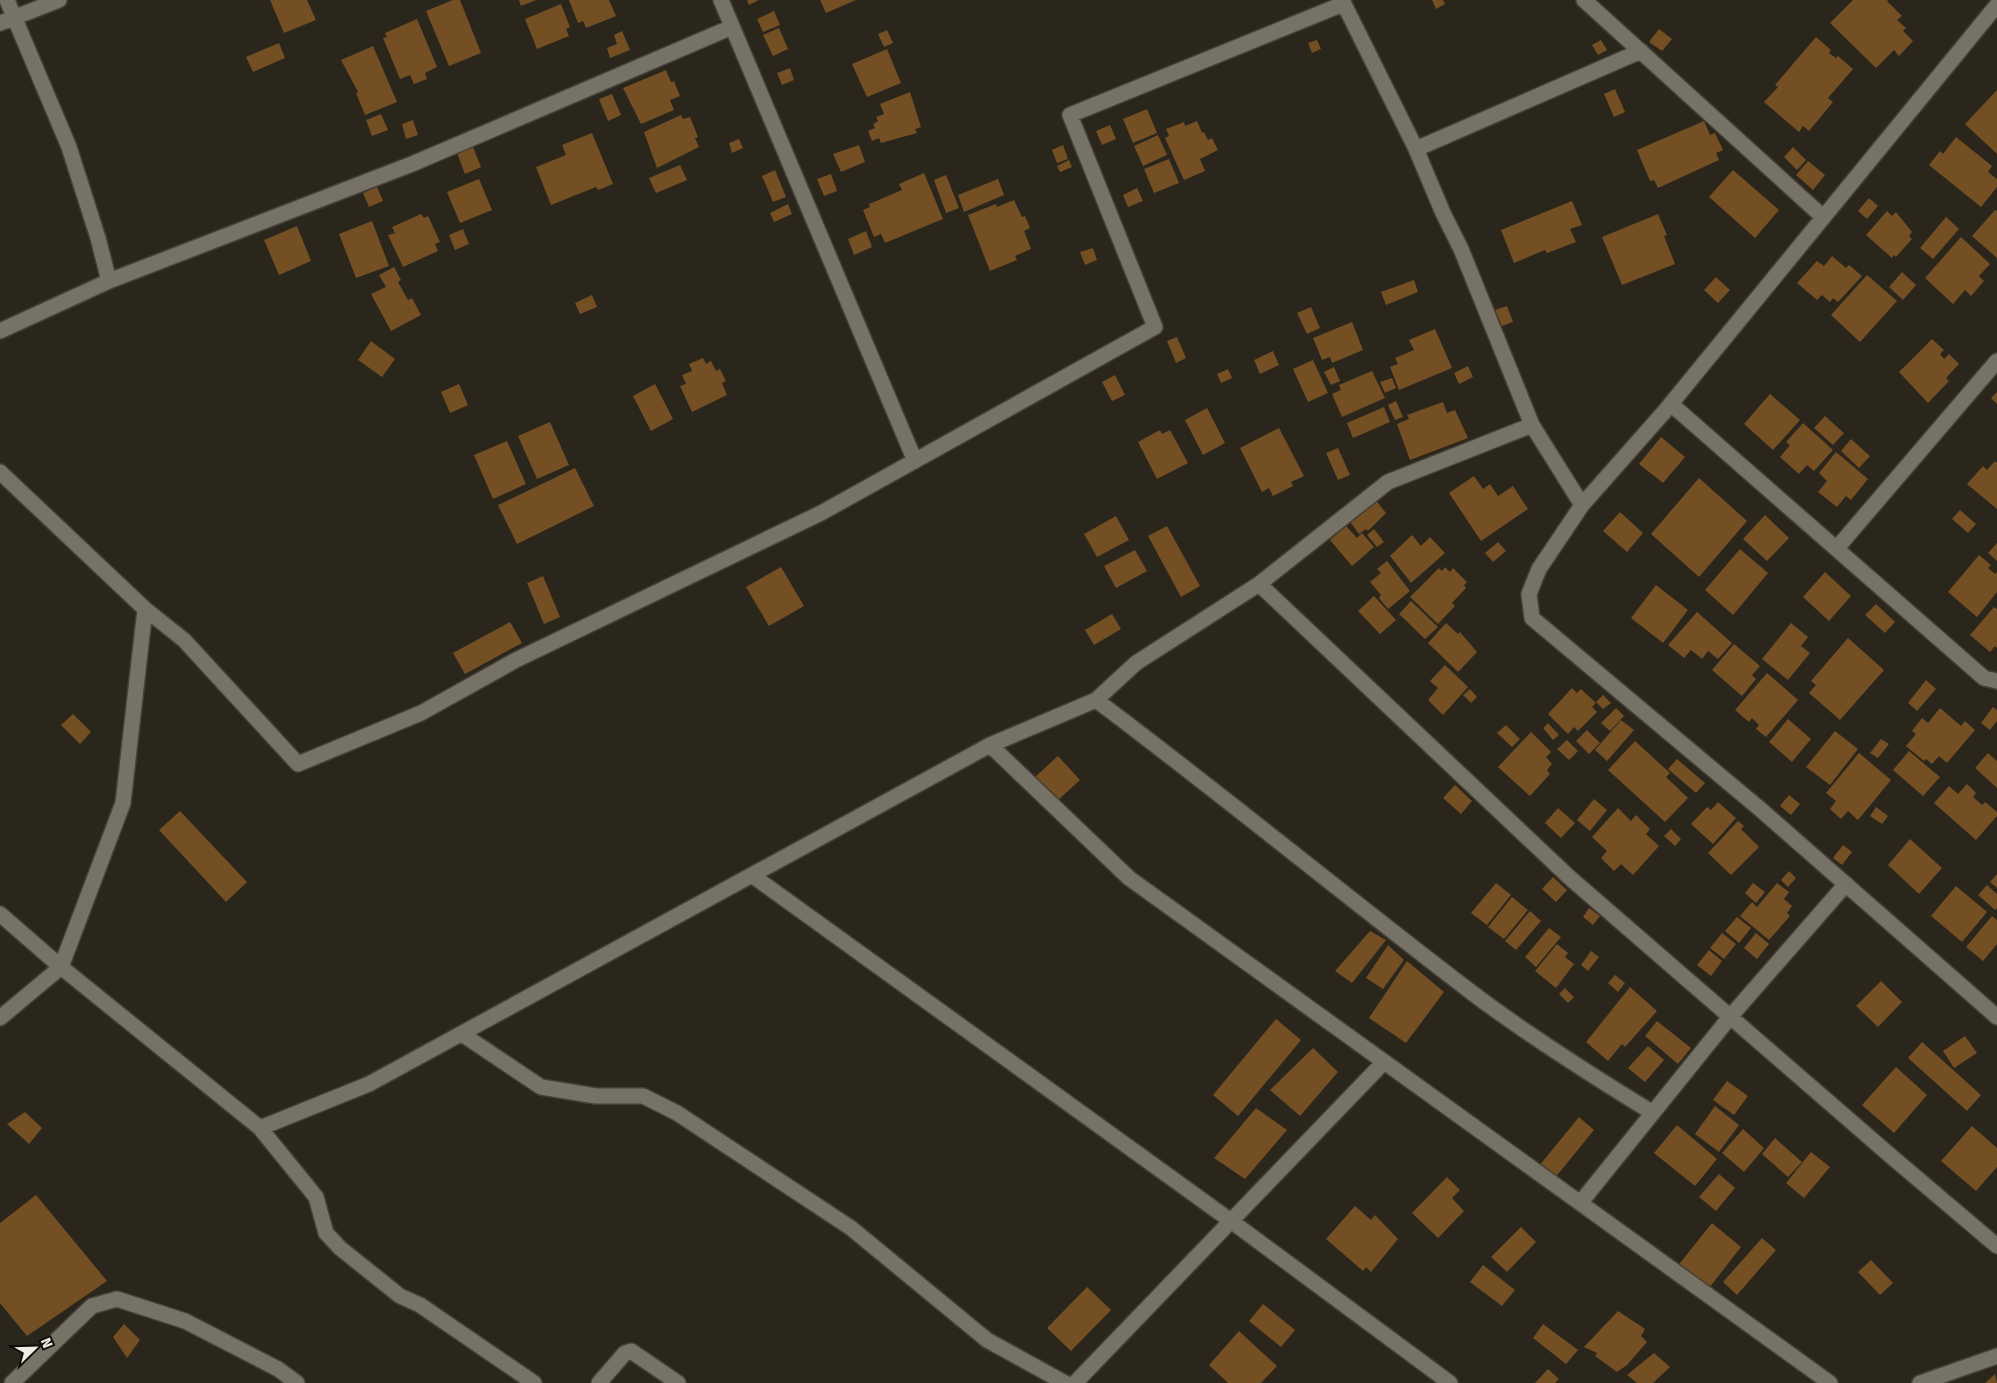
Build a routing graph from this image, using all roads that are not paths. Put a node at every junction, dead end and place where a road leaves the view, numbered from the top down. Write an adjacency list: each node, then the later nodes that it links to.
1 (7, 0): 7 (street)
2 (59, 0): 7 (street)
3 (721, 0): 8 (street)
4 (1584, 0): 9 (street)
5 (1342, 2): 10 (street); 17 (street)
6 (1997, 5): 11 (street)
7 (7, 21): 12 (street)
8 (732, 27): 12 (street); 17 (street)
9 (1642, 51): 10 (street); 11 (street)
10 (1416, 149): 16 (street)
11 (1823, 217): 15 (street)
12 (109, 281): 13 (street)
13 (0, 331)
14 (1997, 361): 20 (street)
15 (1671, 404): 19 (street); 20 (street)
16 (1532, 425): 19 (street); 21 (street)
17 (915, 461): 22 (street)
18 (0, 472): 22 (street)
19 (1582, 505): 27 (street)
20 (1837, 548): 23 (street)
21 (1259, 584): 24 (street); 30 (street)
22 (145, 609): 29 (street)
23 (1997, 681)
24 (1096, 700): 25 (street); 35 (street)
25 (990, 745): 26 (street); 34 (street)
26 (753, 876): 33 (street); 38 (street)
27 (1846, 884): 30 (street); 31 (street)
28 (0, 914): 29 (street)
29 (61, 967): 32 (street); 36 (street)
30 (1730, 1017): 35 (street); 39 (street)
31 (1997, 1017)
32 (0, 1018)
33 (462, 1034): 36 (street); 46 (street)
34 (1383, 1063): 37 (street); 38 (street)
35 (1653, 1113): 37 (street)
36 (260, 1128): 43 (street)
37 (1581, 1202): 49 (street)
38 (1231, 1221): 47 (street); 48 (street)
39 (1997, 1246)
40 (1997, 1356): 50 (street)
41 (12, 1383): 42 (street)
42 (298, 1383)
43 (534, 1383)
44 (599, 1383): 45 (street)
45 (678, 1383)
46 (1065, 1383)
47 (1074, 1383)
48 (1450, 1383)
49 (1830, 1383)
50 (1920, 1383)

